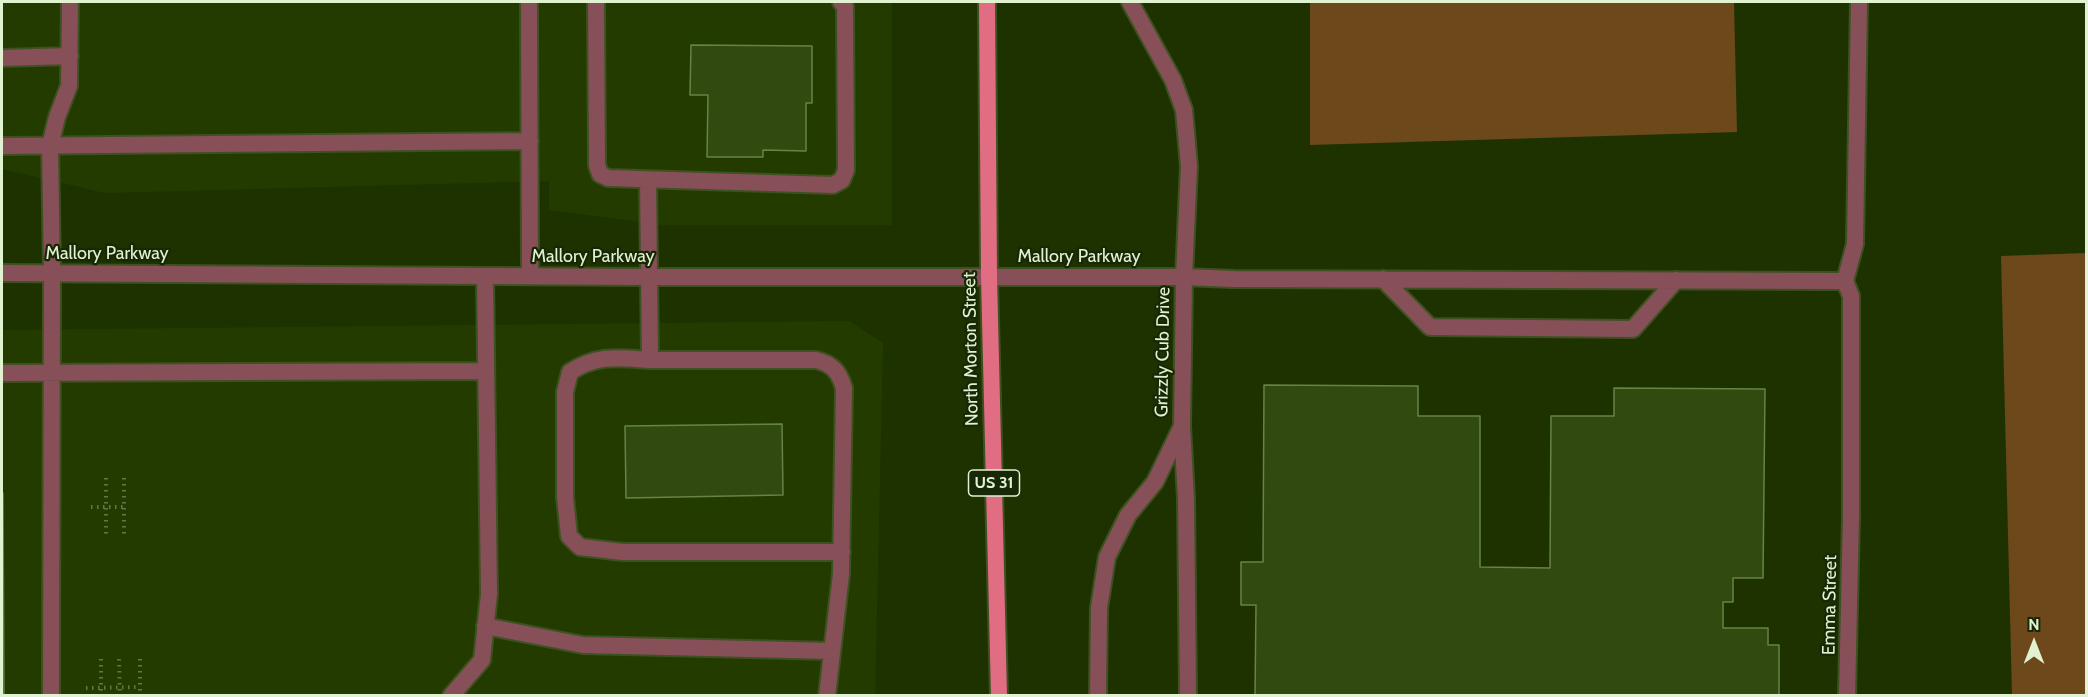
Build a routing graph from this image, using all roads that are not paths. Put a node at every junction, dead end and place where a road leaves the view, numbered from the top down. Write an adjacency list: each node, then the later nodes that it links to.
1 (70, 2): 8 (street)
2 (529, 2): 10 (street)
3 (596, 2): 13 (street)
4 (841, 2): 13 (street)
5 (987, 2): 18 (main road, North Morton Street / US 31)
6 (1130, 2): 20 (street, Grizzly Cub Drive)
7 (1859, 2): 23 (street)
8 (70, 56): 9 (street); 12 (street)
9 (3, 57)
10 (530, 141): 12 (street); 17 (street)
11 (2, 146): 12 (street)
12 (50, 146): 15 (street)
13 (648, 180): 19 (street)
14 (2, 273): 15 (street, Mallory Parkway)
15 (52, 273): 16 (street, Mallory Parkway); 27 (street)
16 (485, 276): 17 (street, Mallory Parkway); 25 (street)
17 (530, 276): 19 (street, Mallory Parkway)
18 (989, 276): 19 (street, Mallory Parkway); 20 (street, Mallory Parkway); 35 (main road, North Morton Street / US 31)
19 (650, 277): 24 (street)
20 (1184, 277): 21 (street, Mallory Parkway); 28 (street, Grizzly Cub Drive)
21 (1383, 279): 22 (street, Mallory Parkway); 22 (street)
22 (1676, 280): 23 (street, Mallory Parkway)
23 (1845, 281): 38 (street, Emma Street)
24 (650, 360): 29 (street); 29 (street)
25 (486, 371): 27 (street); 30 (street)
26 (2, 373): 27 (street)
27 (50, 373): 32 (street)
28 (1182, 426): 36 (street, Grizzly Cub Drive); 37 (street)
29 (842, 552): 31 (street)
30 (485, 626): 31 (street); 33 (street)
31 (832, 651): 34 (street)
32 (51, 696)
33 (451, 696)
34 (827, 696)
35 (999, 696)
36 (1098, 696)
37 (1188, 696)
38 (1847, 696)

